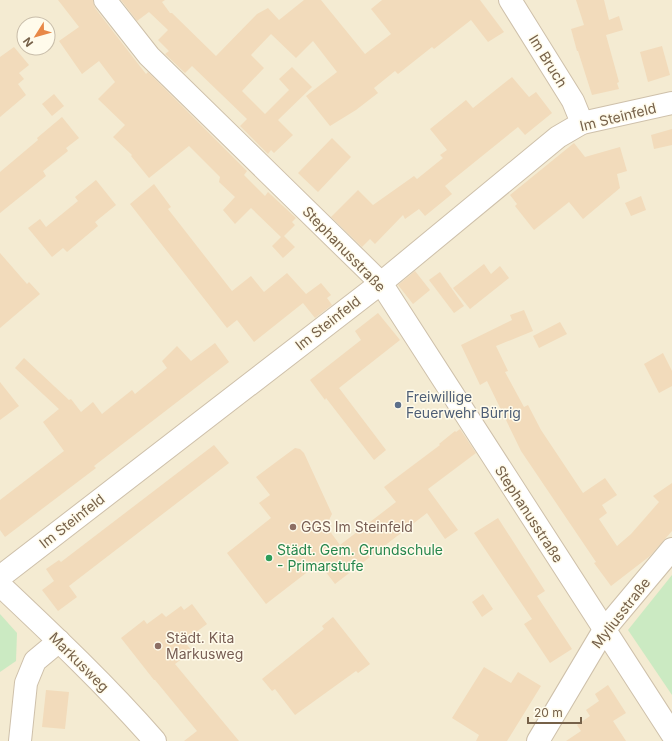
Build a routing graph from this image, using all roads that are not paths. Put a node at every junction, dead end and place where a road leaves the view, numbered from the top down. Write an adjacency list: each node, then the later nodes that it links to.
1 (105, 0): 5 (street, Stephanusstraße)
2 (510, 0): 4 (street, Im Bruch)
3 (672, 103): 4 (street, Im Steinfeld)
4 (582, 123): 5 (street, Im Steinfeld)
5 (381, 283): 7 (street, Im Steinfeld); 9 (street, Stephanusstraße)
6 (672, 549): 9 (street, Myliusstraße)
7 (0, 577)
8 (0, 585): 10 (street, Markusweg)
9 (604, 630): 11 (street, Stephanusstraße); 14 (street, Myliusstraße)
10 (59, 641): 12 (street); 13 (street, Markusweg)
11 (672, 734)
12 (20, 741)
13 (155, 741)
14 (538, 741)

